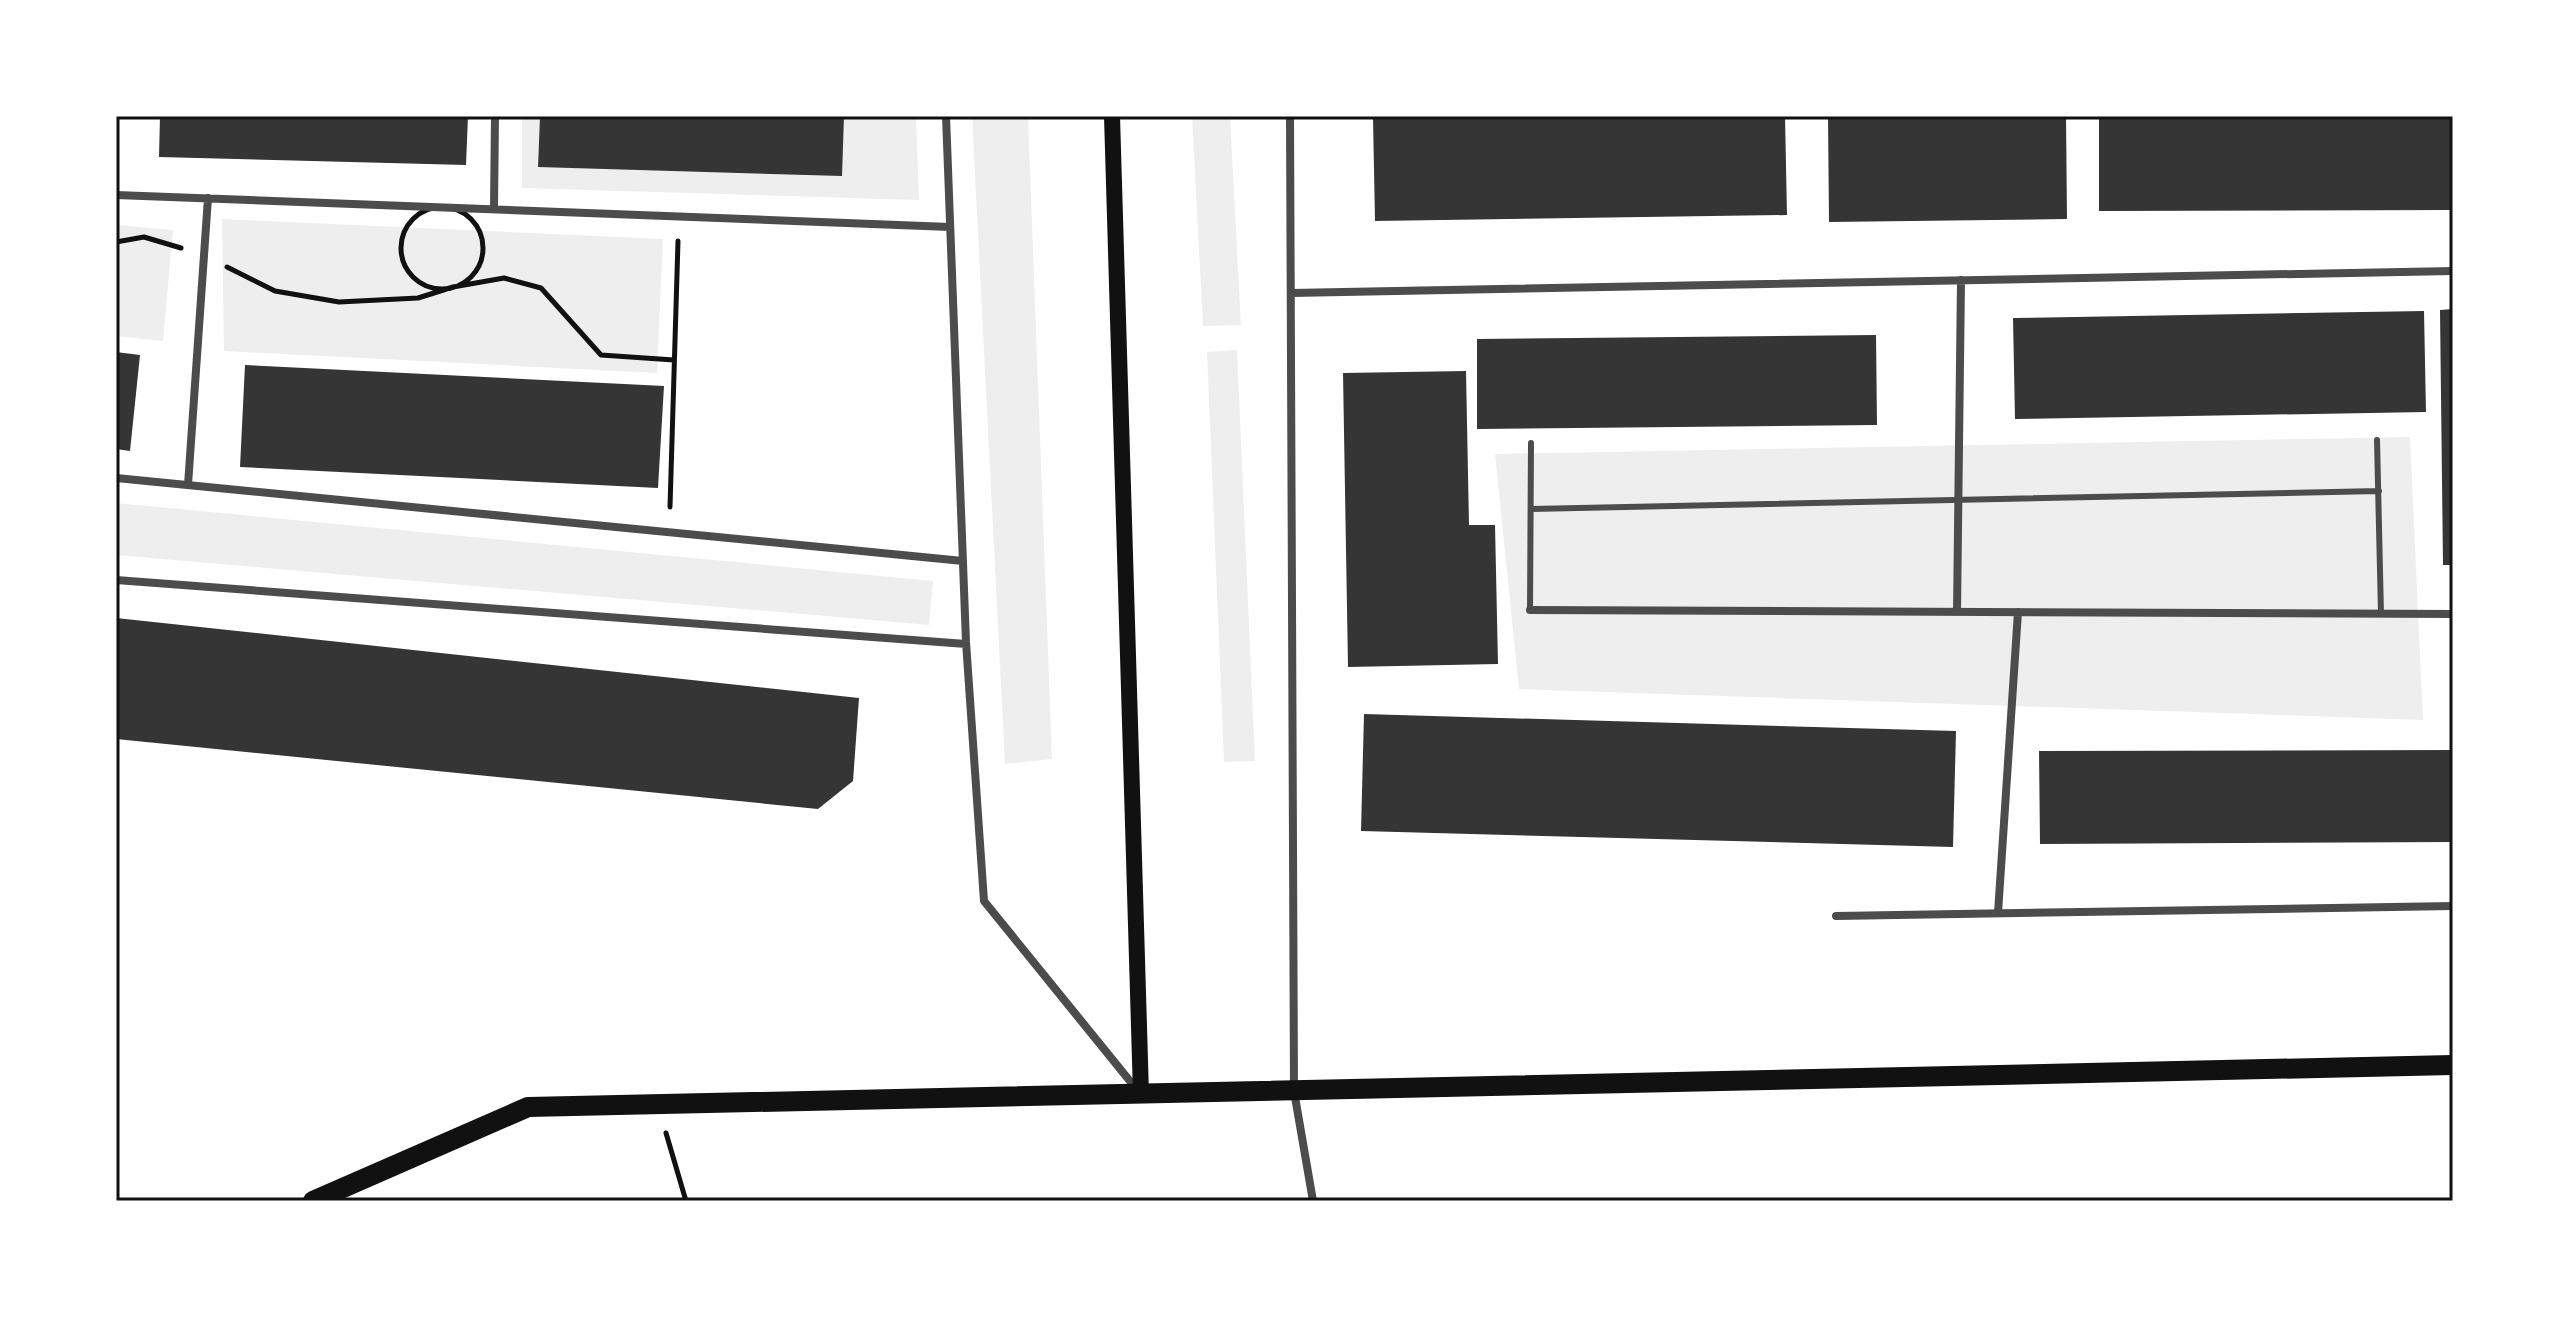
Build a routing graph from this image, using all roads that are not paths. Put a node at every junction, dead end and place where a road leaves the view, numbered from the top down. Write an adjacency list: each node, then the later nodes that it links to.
1 (495, 116): 7 (street)
2 (946, 116): 8 (street)
3 (1112, 116): 32 (main road)
4 (1290, 116): 11 (street)
5 (116, 195): 6 (street)
6 (208, 198): 7 (street); 15 (street)
7 (494, 209): 8 (street)
8 (950, 227): 19 (street)
9 (2453, 271): 10 (street)
10 (1961, 280): 11 (street); 17 (street)
11 (1291, 293): 31 (street)
12 (2377, 440): 16 (lane)
13 (1531, 443): 18 (lane)
14 (116, 478): 15 (street)
15 (188, 485): 19 (street)
16 (2379, 491): 17 (lane); 24 (lane)
17 (1959, 499): 18 (lane); 22 (street)
18 (1531, 509): 21 (lane)
19 (963, 561): 26 (street)
20 (116, 580): 26 (street)
21 (1530, 610): 22 (street)
22 (1957, 612): 23 (street)
23 (2018, 612): 24 (street); 28 (street)
24 (2381, 614): 25 (street)
25 (2453, 614)
26 (966, 644): 32 (street)
27 (2453, 906): 28 (street)
28 (1998, 913): 29 (street)
29 (1836, 916)
30 (2453, 1065): 31 (main road)
31 (1294, 1091): 32 (main road); 34 (street)
32 (1141, 1094): 33 (main road)
33 (313, 1201)
34 (1313, 1201)

